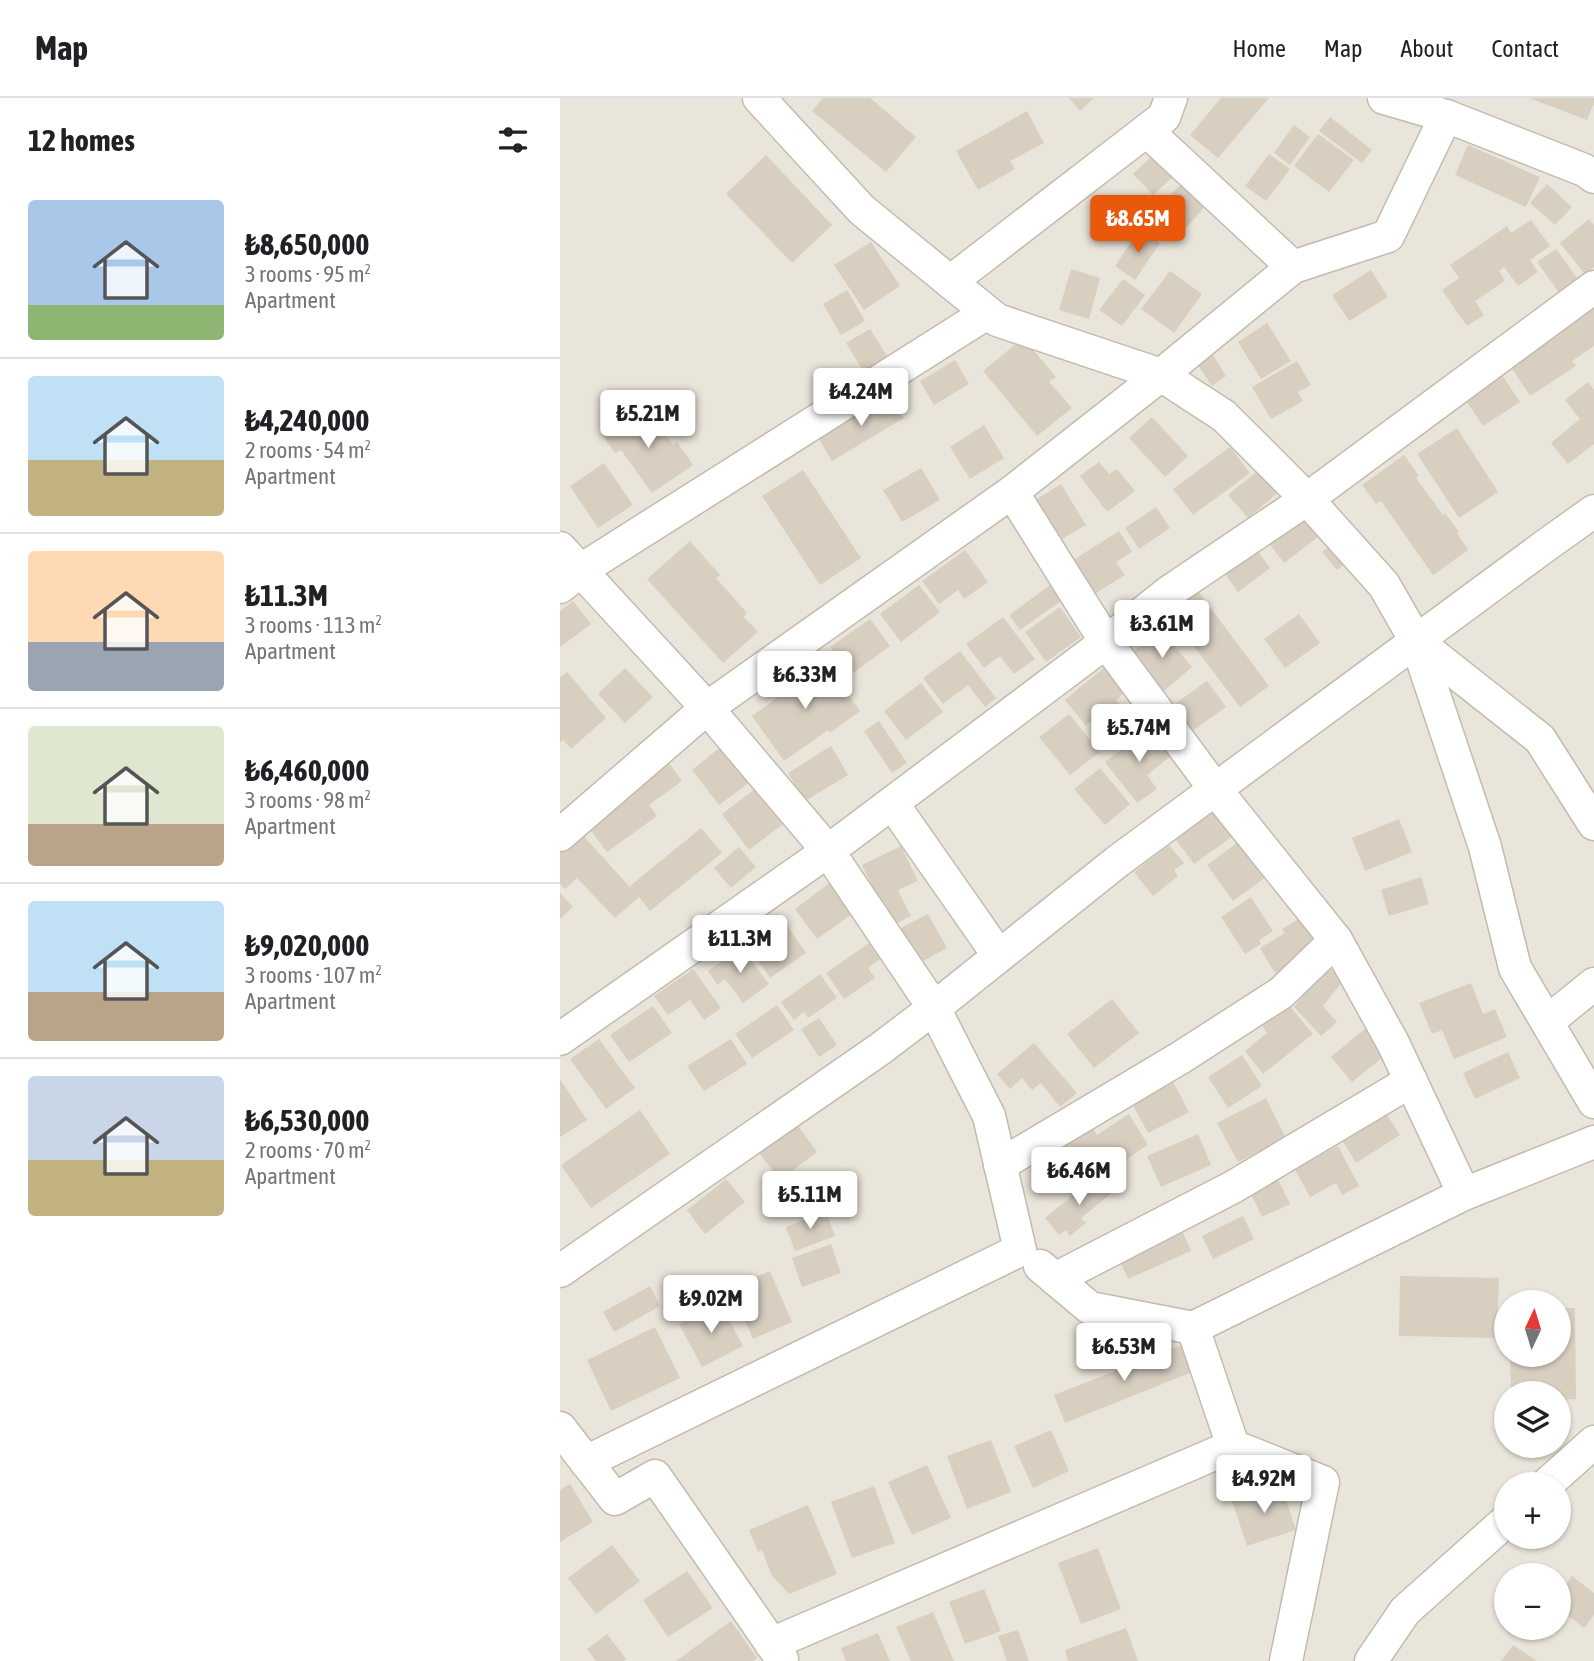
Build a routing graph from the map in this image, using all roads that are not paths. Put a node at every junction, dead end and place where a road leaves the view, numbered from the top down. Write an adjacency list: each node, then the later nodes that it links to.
1 (759, 98): 8 (street)
2 (1171, 98): 5 (street)
3 (1384, 98): 4 (street)
4 (1446, 116): 6 (street); 7 (street)
5 (1147, 131): 7 (street); 8 (street)
6 (1594, 177)
7 (1293, 267): 11 (street)
8 (950, 282): 10 (street)
9 (1594, 287): 13 (street)
10 (987, 313): 11 (street); 15 (street)
11 (1161, 375): 12 (street); 13 (street)
12 (1012, 492): 17 (street); 18 (street)
13 (1307, 499): 16 (street); 17 (street)
14 (1594, 511): 16 (street)
15 (567, 568): 18 (street)
16 (1416, 641): 19 (street); 21 (street); 28 (street)
17 (1106, 642): 19 (street); 20 (street)
18 (707, 708): 22 (street); 23 (street)
19 (1216, 789): 24 (street); 25 (street)
20 (892, 803): 23 (street); 25 (street)
21 (1594, 824)
22 (560, 835)
23 (828, 852): 27 (street); 29 (street)
24 (1336, 940): 30 (street); 33 (street)
25 (999, 957): 27 (street)
26 (1594, 984): 28 (street)
27 (934, 1008): 33 (street); 36 (street)
28 (1547, 1022): 31 (street)
29 (560, 1039)
30 (1411, 1082): 34 (street); 37 (street)
31 (1594, 1102)
32 (1594, 1142): 34 (street)
33 (1000, 1166): 35 (street)
34 (1464, 1194): 38 (street)
35 (1020, 1250): 37 (street); 42 (street)
36 (560, 1271)
37 (1055, 1279): 38 (street)
38 (1193, 1328): 41 (street)
39 (560, 1428): 42 (street)
40 (1594, 1442): 43 (street)
41 (1233, 1446): 45 (street); 46 (street)
42 (586, 1462): 45 (street)
43 (1560, 1472)
44 (1494, 1532): 47 (street)
45 (777, 1652)
46 (1286, 1661)
47 (1371, 1661)

